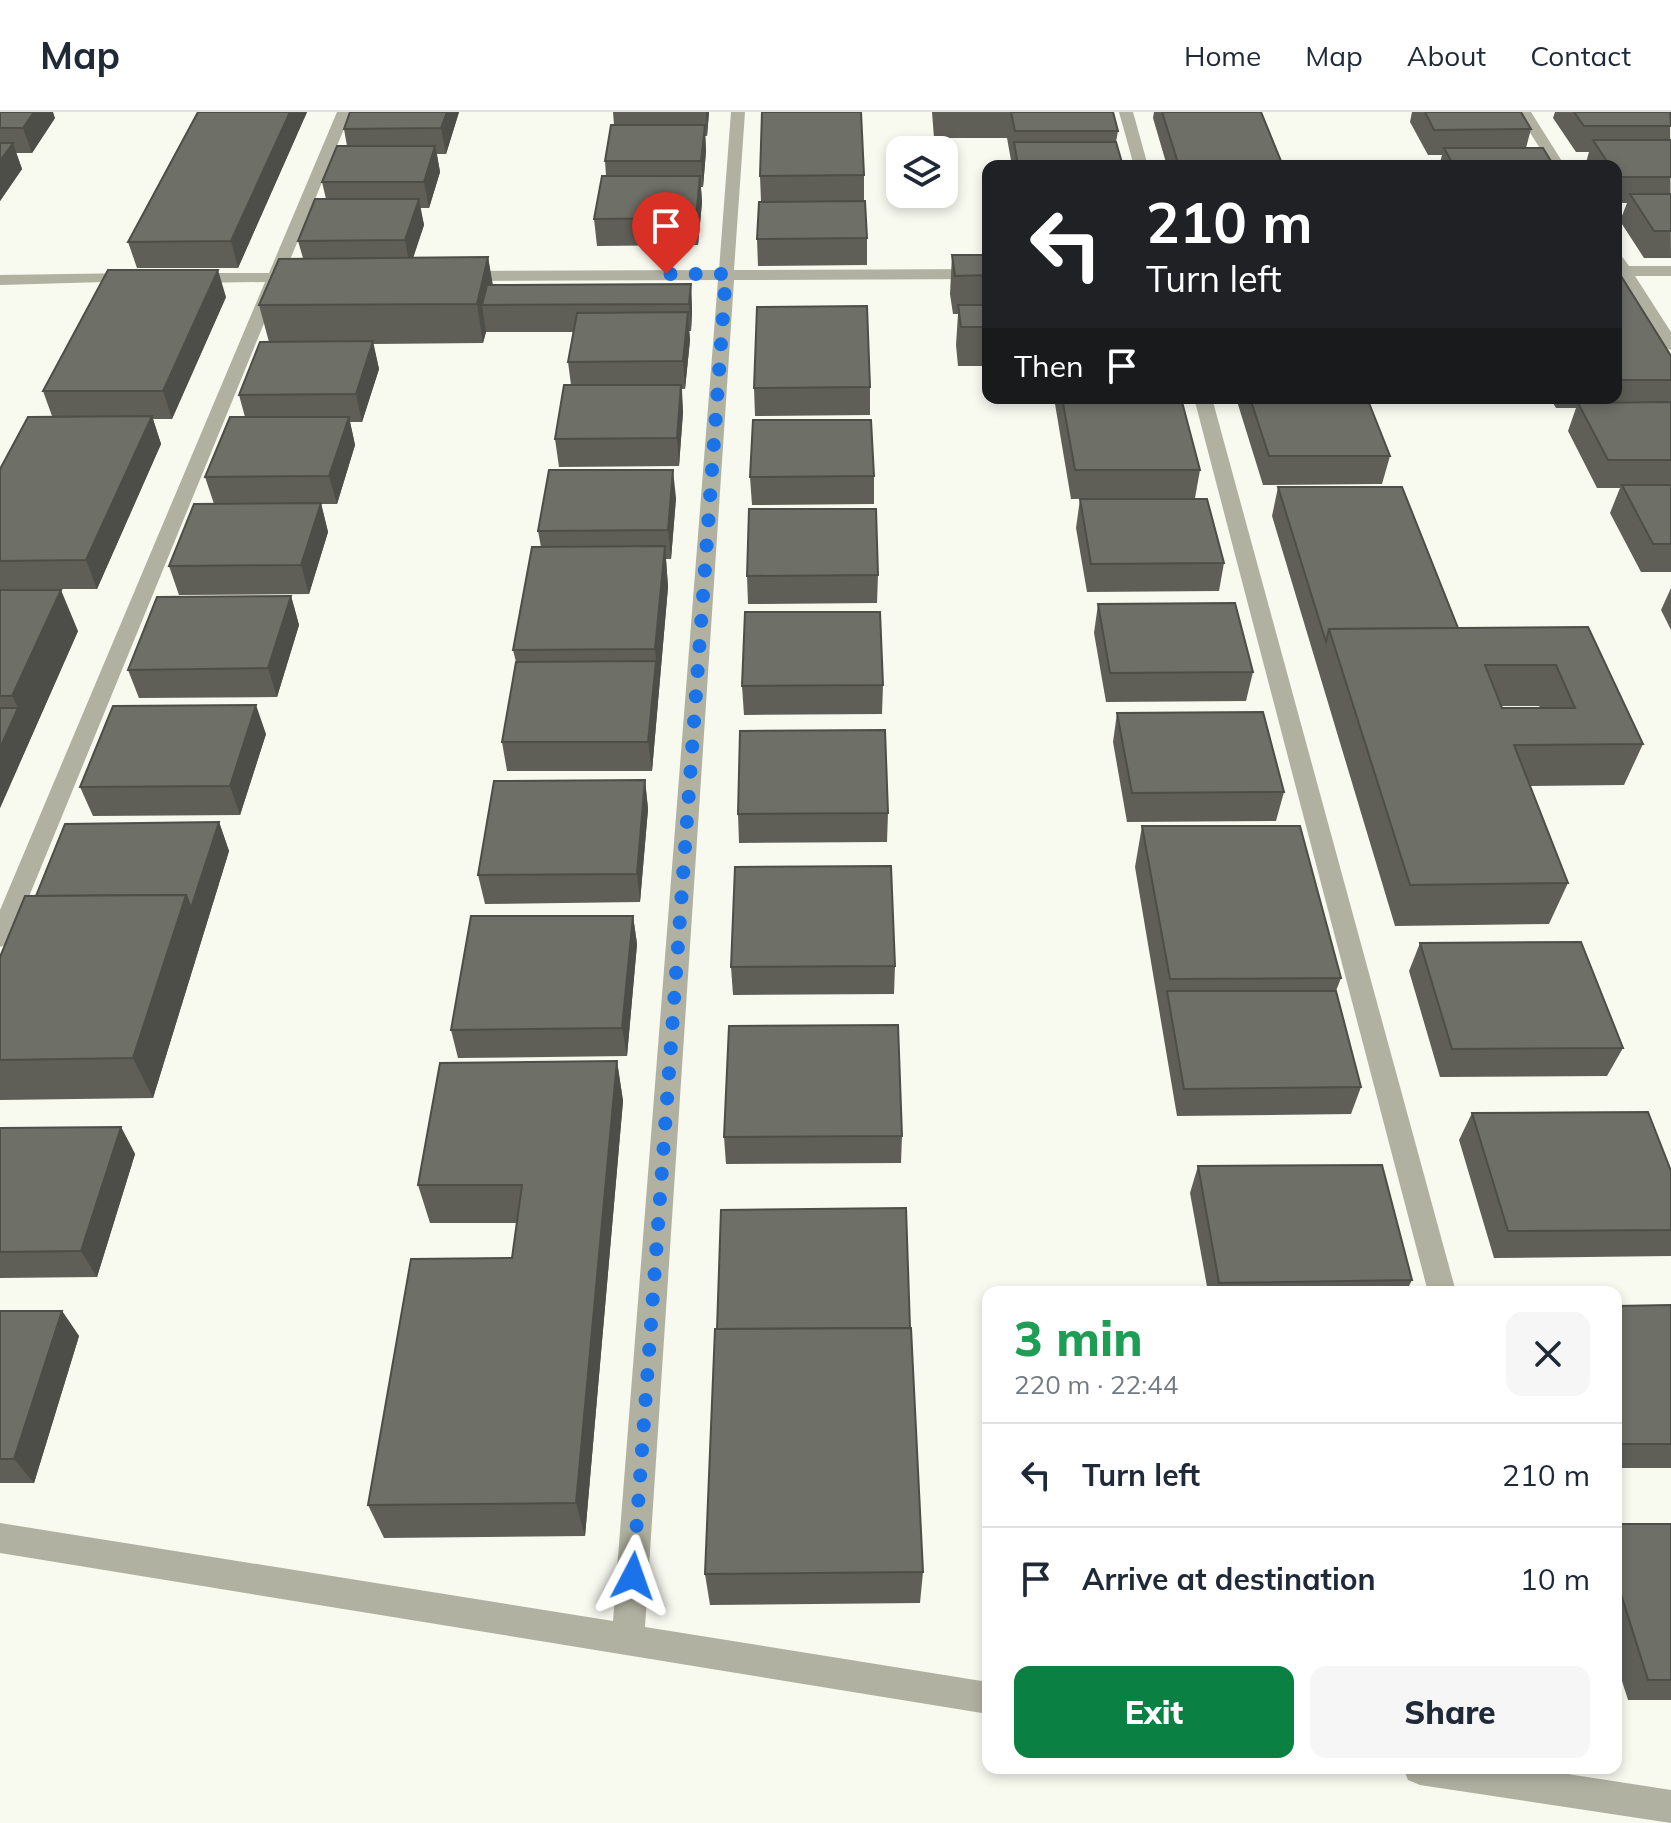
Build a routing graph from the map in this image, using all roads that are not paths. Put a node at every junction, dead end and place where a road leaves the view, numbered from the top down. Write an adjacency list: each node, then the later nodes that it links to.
1 (344, 112): 14 (street)
2 (738, 112): 10 (street)
3 (1126, 112): 5 (street)
4 (1524, 112): 6 (street)
5 (1139, 160)
6 (1554, 160)
7 (1622, 267): 8 (street)
8 (1671, 271)
9 (1622, 272): 16 (street)
10 (726, 274): 11 (street); 13 (street); 21 (street)
11 (982, 274)
12 (322, 276): 14 (street)
13 (446, 276)
14 (275, 277): 15 (street); 18 (street)
15 (0, 280)
16 (1671, 345)
17 (1205, 404): 19 (street)
18 (0, 938)
19 (1440, 1286)
20 (0, 1538): 21 (street)
21 (628, 1640): 22 (street)
22 (982, 1697)
23 (1490, 1774): 24 (street)
24 (1572, 1781): 25 (street)
25 (1671, 1807)

